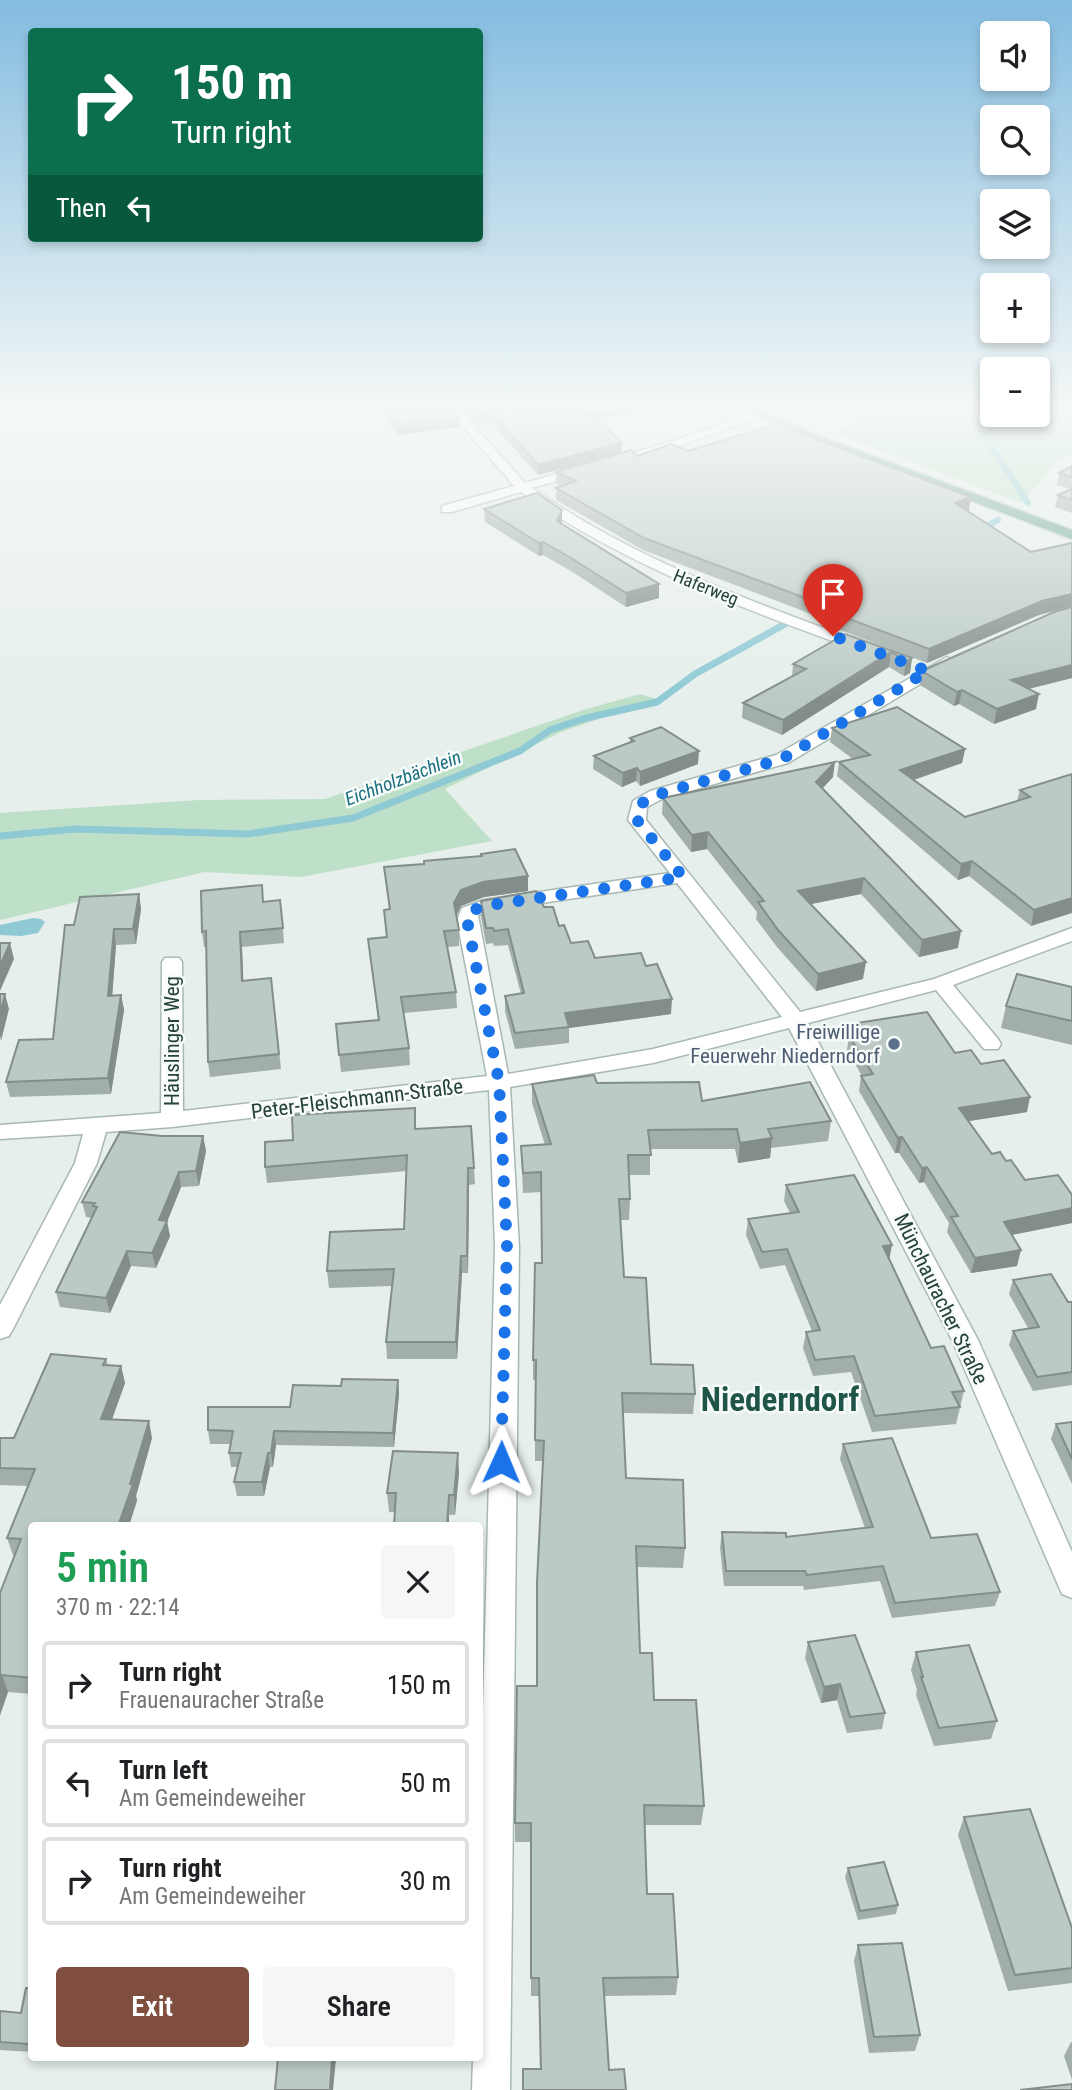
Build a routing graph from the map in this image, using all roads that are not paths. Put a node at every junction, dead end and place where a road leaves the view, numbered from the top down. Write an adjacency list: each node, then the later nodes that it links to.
1 (452, 508): 4 (street)
2 (552, 508): 6 (street, Haferweg)
3 (997, 508): 5 (main road)
4 (447, 509)
5 (1072, 536)
6 (877, 652)
7 (961, 656): 8 (street, Münchauracher Straße)
8 (683, 877): 12 (street, Münchauracher Straße); 14 (street)
9 (1072, 934): 11 (street, Peter-Fleischmann-Straße)
10 (172, 962): 15 (street, Häuslinger Weg)
11 (941, 983): 12 (street, Peter-Fleischmann-Straße); 13 (street)
12 (796, 1021): 14 (street, Peter-Fleischmann-Straße); 19 (street, Münchauracher Straße)
13 (991, 1044)
14 (499, 1082): 15 (street, Peter-Fleischmann-Straße); 20 (street)
15 (172, 1120): 16 (street, Peter-Fleischmann-Straße)
16 (96, 1127): 17 (street, Peter-Fleischmann-Straße); 18 (street)
17 (0, 1132)
18 (0, 1329)
19 (1072, 1585)
20 (491, 2090)

